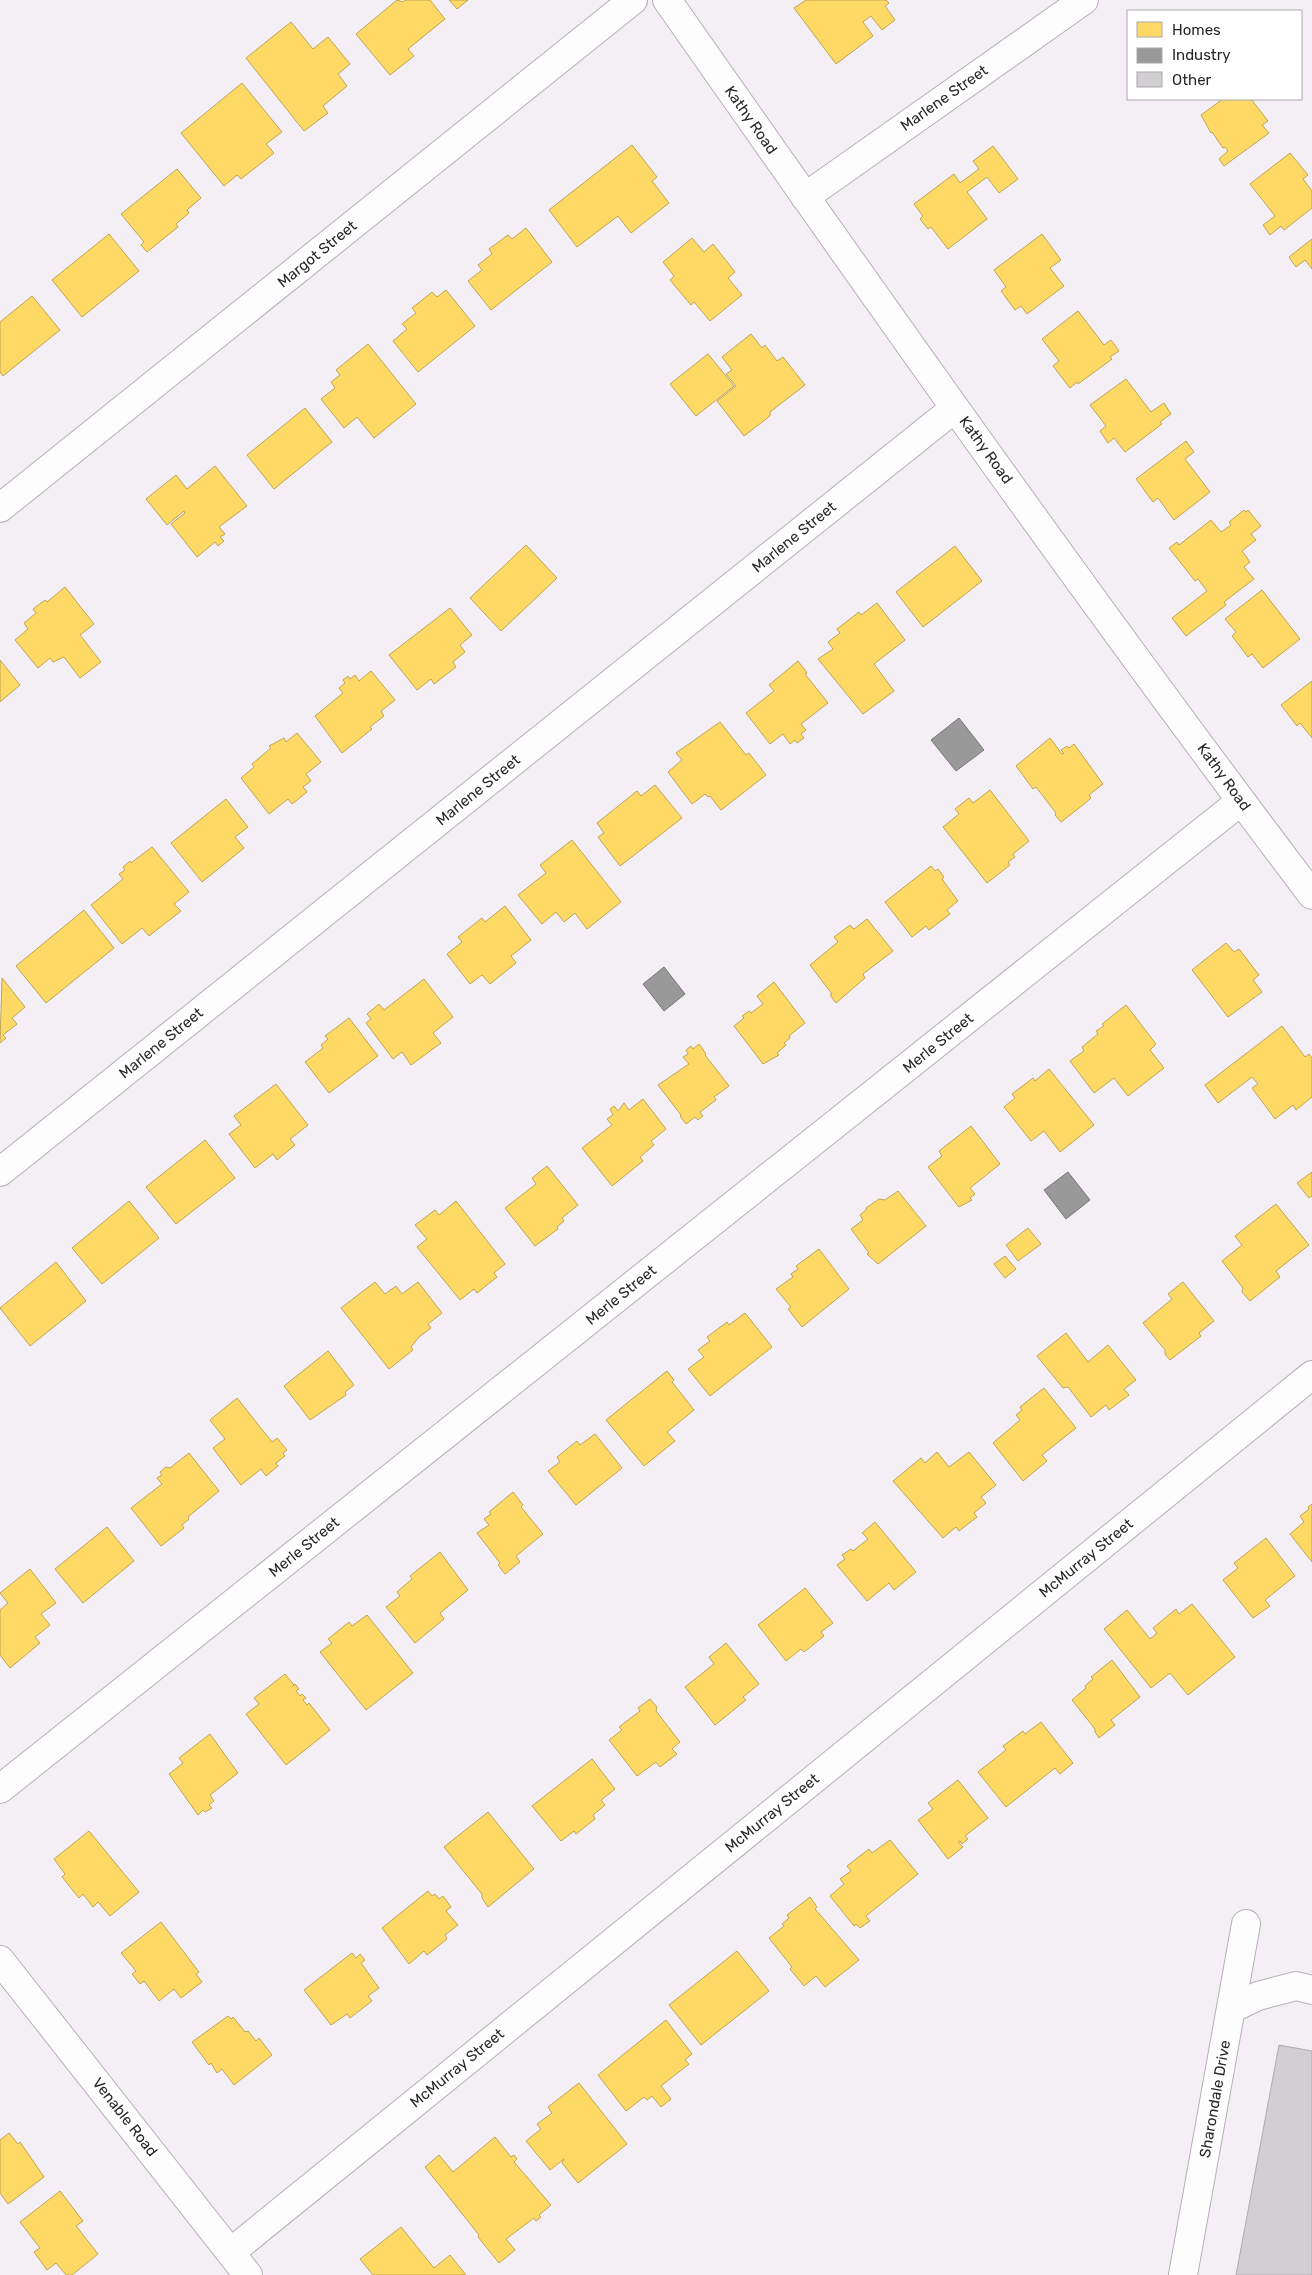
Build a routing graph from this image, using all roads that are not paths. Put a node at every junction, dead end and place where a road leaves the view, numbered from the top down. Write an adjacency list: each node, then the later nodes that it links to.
1 (633, 0): 6 (street, Margot Street)
2 (667, 0): 4 (street, Kathy Road)
3 (1084, 0): 4 (street, Marlene Street)
4 (805, 197): 5 (street, Kathy Road)
5 (955, 408): 7 (street, Kathy Road); 9 (street, Marlene Street)
6 (0, 508)
7 (1241, 801): 8 (street, Kathy Road); 11 (street, Merle Street)
8 (1312, 895)
9 (0, 1172)
10 (1312, 1375): 16 (street, McMurray Street)
11 (0, 1789)
12 (1246, 1924): 15 (street, Sharondale Drive)
13 (0, 1960): 16 (street, Venable Road)
14 (1312, 1990): 15 (street)
15 (1231, 2009): 18 (street, Sharondale Drive)
16 (231, 2252): 17 (street, Venable Road)
17 (248, 2275)
18 (1183, 2275)

